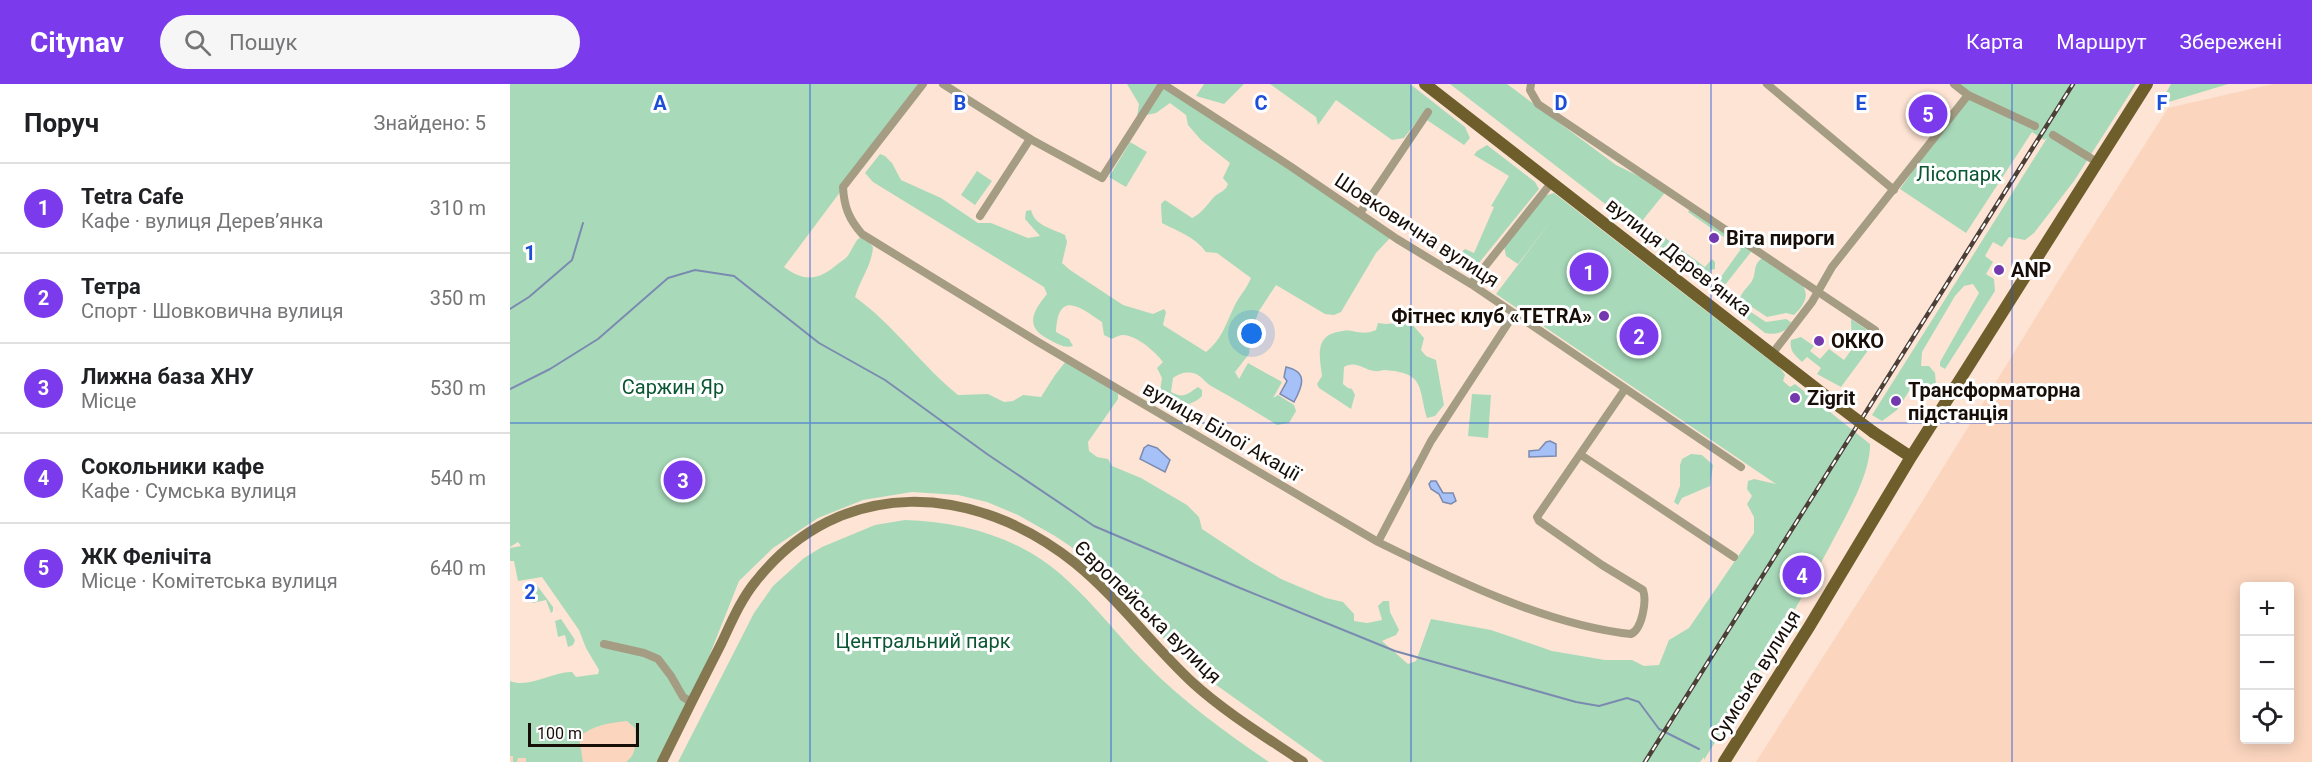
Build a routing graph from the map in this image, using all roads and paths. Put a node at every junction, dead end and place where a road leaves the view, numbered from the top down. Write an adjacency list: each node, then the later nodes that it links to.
1 (922, 84): 28 (street, вулиця Білої Акації)
2 (943, 84): 13 (street)
3 (1162, 84): 13 (street); 17 (street, Шовковична вулиця)
4 (1425, 84): 15 (main road, вулиця Дерев’янка)
5 (1767, 84): 16 (street)
6 (1954, 84): 9 (street)
7 (2147, 84): 14 (main road, Сумська вулиця)
8 (1530, 87): 20 (street)
9 (1968, 95): 11 (street); 16 (street)
10 (1428, 112): 17 (street)
11 (2035, 126)
12 (2053, 135): 14 (street)
13 (1030, 139): 18 (street)
14 (2097, 162): 26 (main road, Сумська вулиця)
15 (1552, 182): 19 (street); 23 (main road, вулиця Дерев’янка)
16 (1894, 190): 20 (street)
17 (1360, 213): 19 (street, Шовковична вулиця)
18 (980, 216)
19 (1471, 284): 21 (street, Шовковична вулиця)
20 (1818, 293): 22 (street); 23 (street)
21 (1514, 314): 24 (street, Шовковична вулиця); 28 (street)
22 (1875, 330)
23 (1772, 354): 26 (main road, вулиця Дерев’янка, bridge)
24 (1624, 389): 25 (street); 27 (street, Шовковична вулиця)
25 (1581, 455): 28 (street, вулиця Білої Акації); 29 (street)
26 (1911, 457): 34 (main road, Сумська вулиця)
27 (1741, 467)
28 (1378, 542)
29 (1734, 557)
30 (604, 644): 31 (street)
31 (691, 702): 32 (main road, Європейська вулиця); 33 (main road, Європейська вулиця)
32 (662, 762)
33 (1303, 762)
34 (1724, 762)

